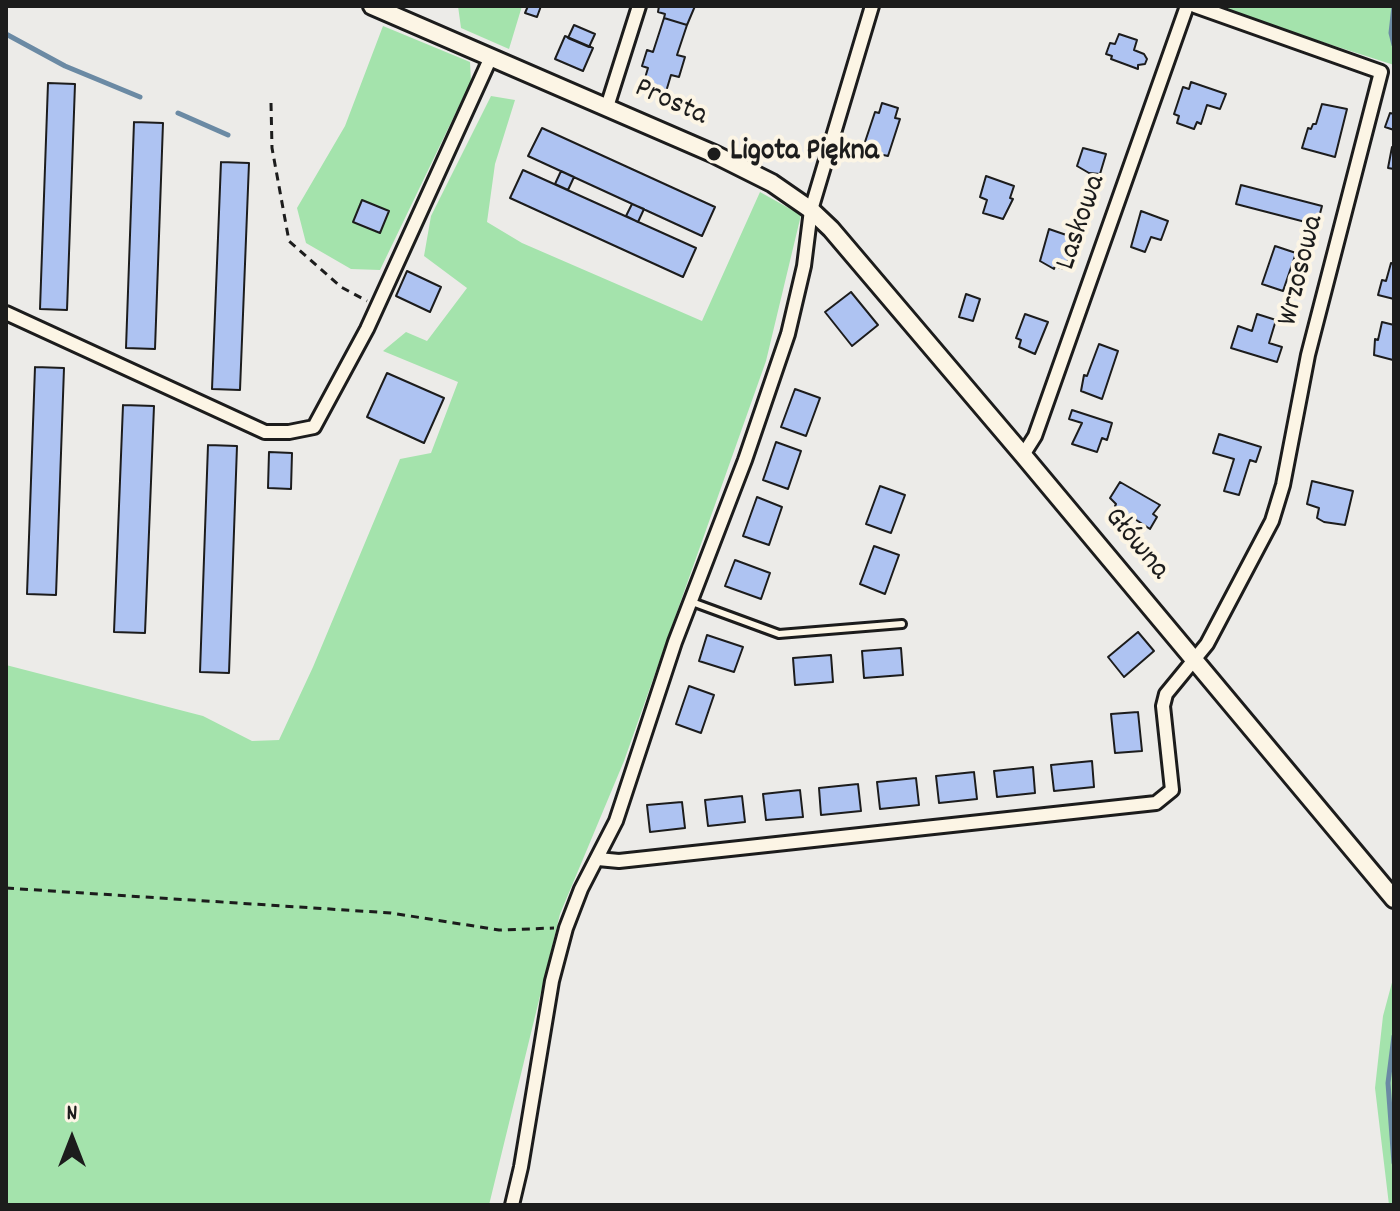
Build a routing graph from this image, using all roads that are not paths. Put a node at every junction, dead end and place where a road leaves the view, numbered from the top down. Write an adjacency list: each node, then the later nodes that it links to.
1 (372, 6): 6 (street, Prosta)
2 (639, 6): 7 (street, Prosta)
3 (872, 6): 8 (street)
4 (1187, 6): 11 (street, Laskowa)
5 (1195, 6): 14 (street, Wrzosowa)
6 (491, 57): 7 (street, Prosta); 10 (street)
7 (607, 107): 8 (street, Prosta)
8 (811, 210): 9 (street, Prosta); 12 (street)
9 (831, 229): 11 (street, Główna)
10 (6, 313)
11 (1023, 455): 14 (street, Główna)
12 (692, 602): 13 (lane); 15 (street)
13 (902, 624)
14 (1196, 660): 15 (street); 16 (street, Główna)
15 (598, 859): 17 (street)
16 (1394, 899)
17 (512, 1205)

